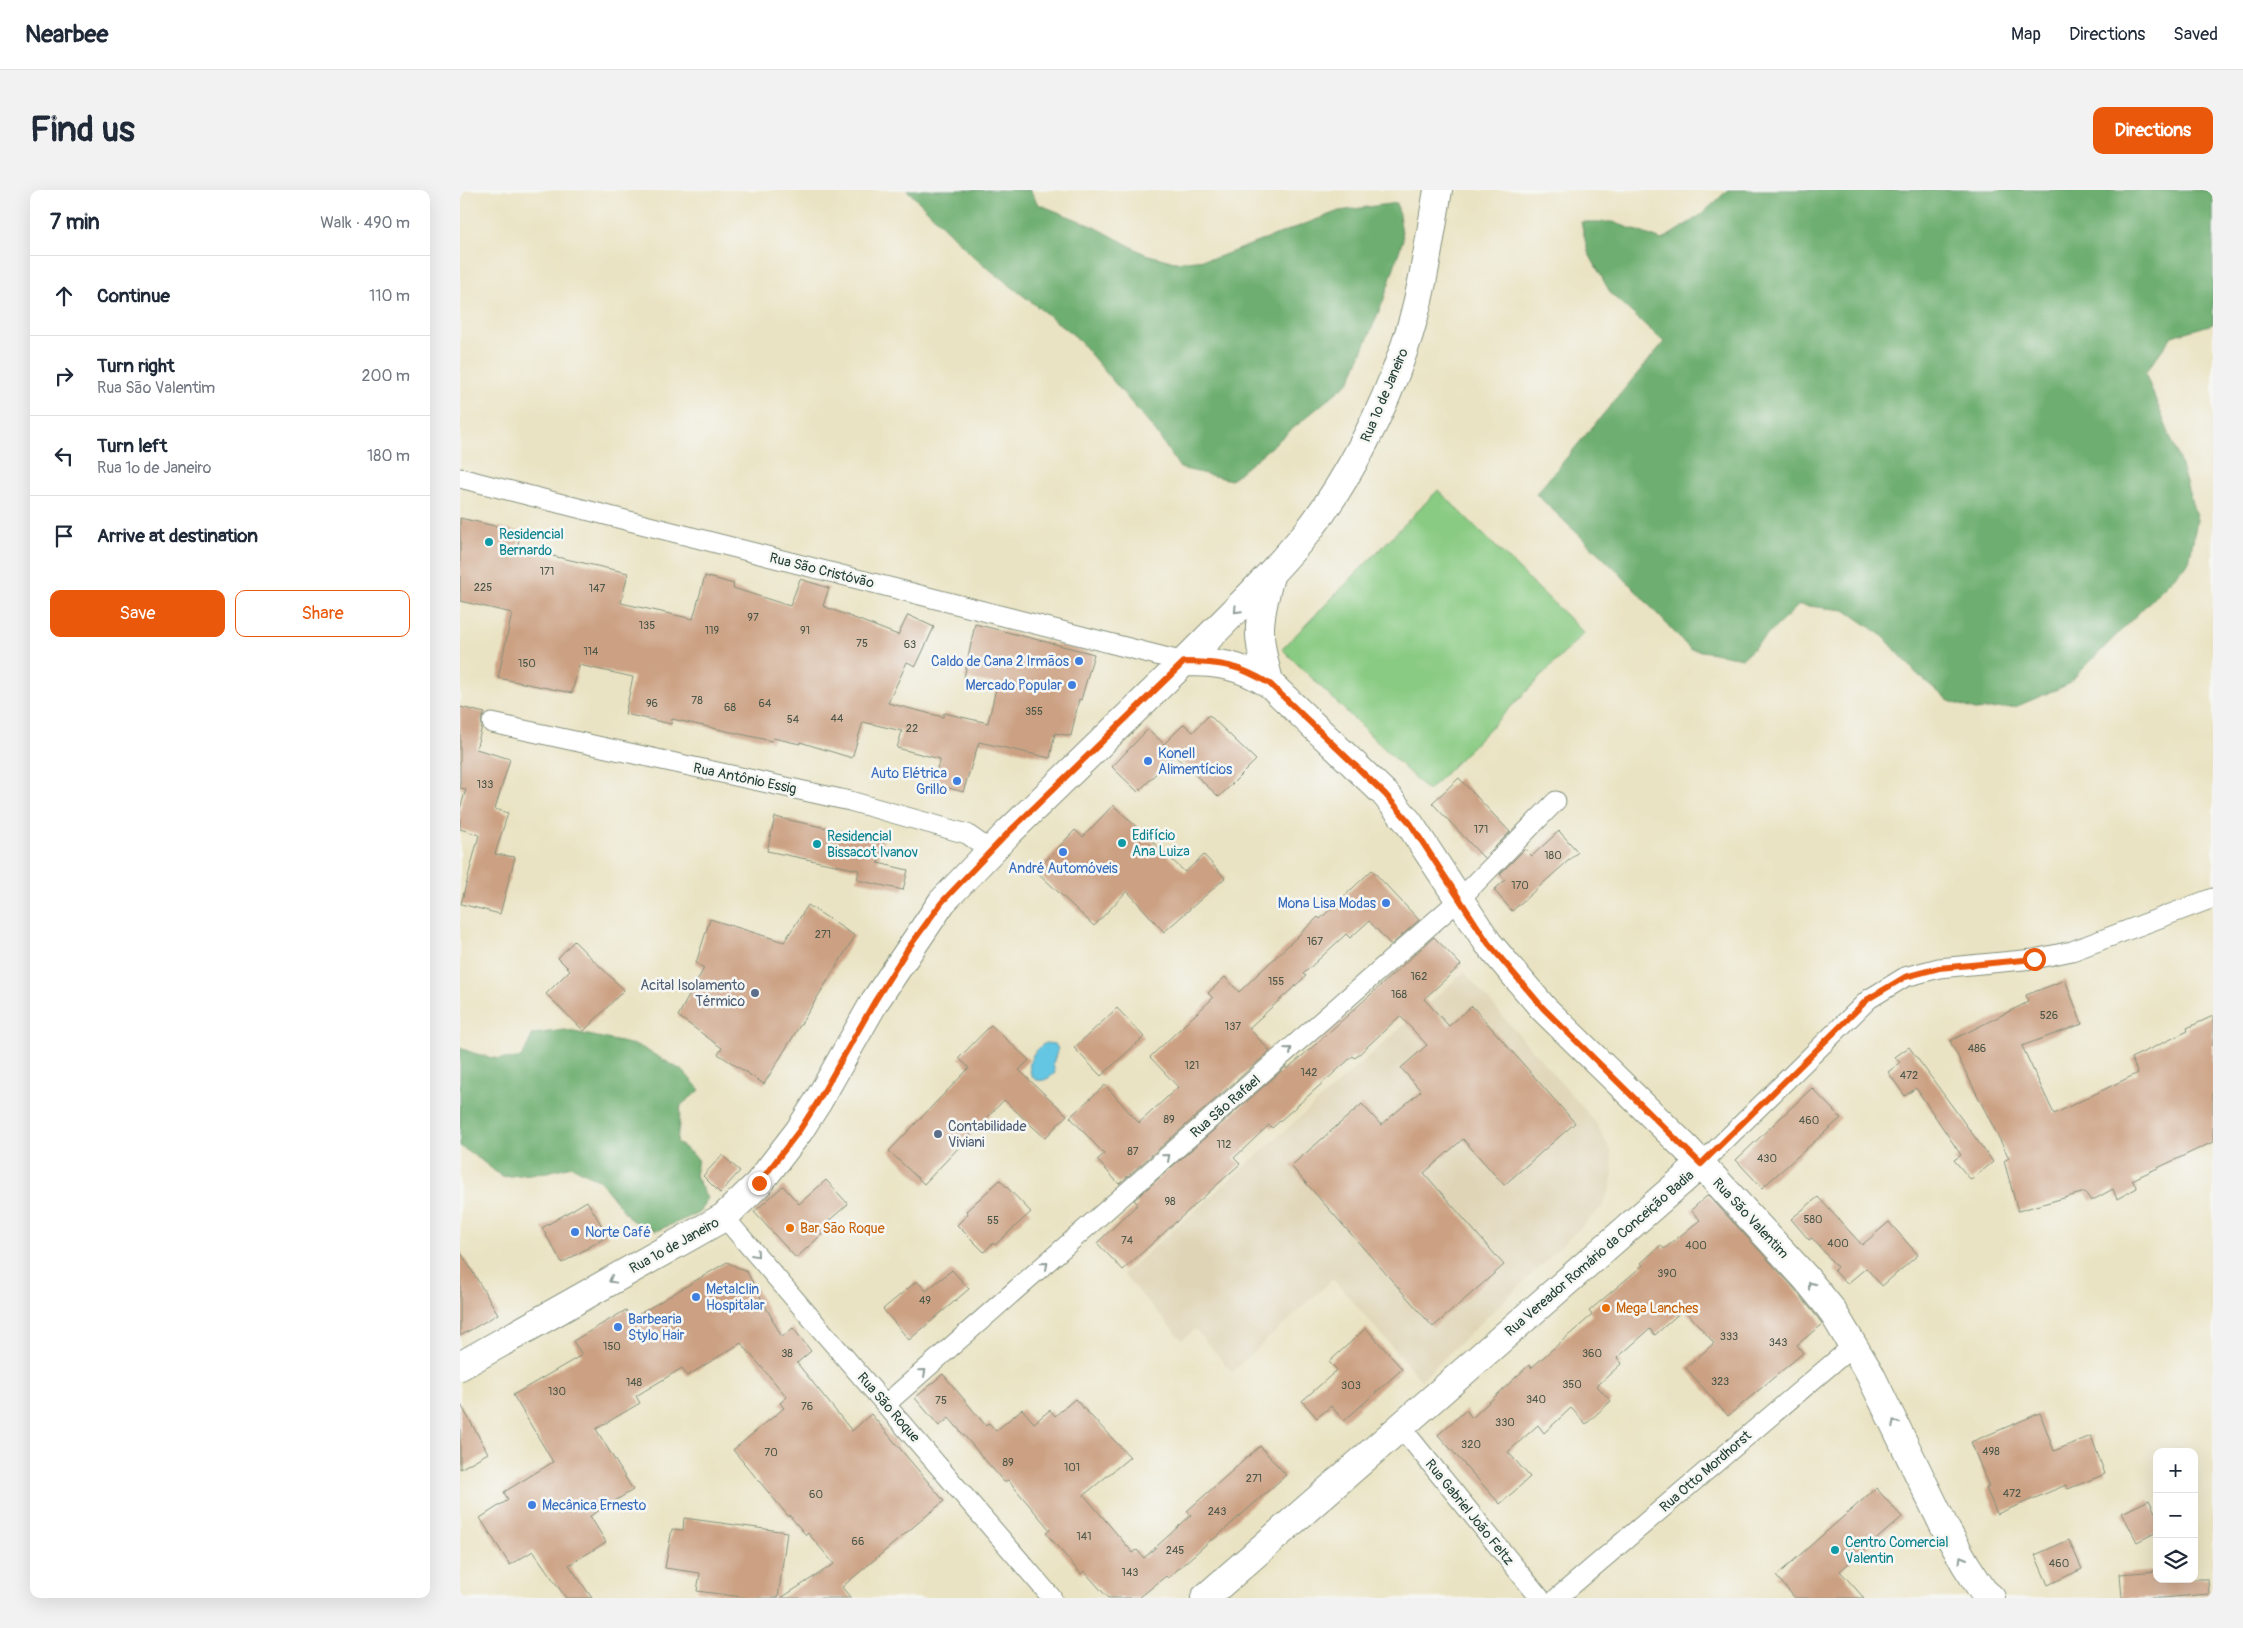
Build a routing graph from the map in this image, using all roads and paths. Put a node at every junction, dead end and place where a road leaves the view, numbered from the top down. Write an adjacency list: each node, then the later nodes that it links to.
1 (1438, 190): 3 (main road, Rua 1º de Janeiro)
2 (460, 478): 4 (street, Rua São Cristóvão)
3 (1271, 575): 4 (main road, Rua 1º de Janeiro, one-way to 4); 5 (main road, Rua 1º de Janeiro)
4 (1184, 662): 5 (main road, Rua São Valentim); 8 (main road, Rua 1º de Janeiro)
5 (1270, 684): 10 (main road, Rua São Valentim)
6 (492, 723): 8 (street, Rua Antônio Essig)
7 (1556, 801): 10 (street, Rua São Rafael)
8 (990, 850): 12 (main road, Rua 1º de Janeiro)
9 (2213, 898): 11 (street, Rua Vereador Romário da Conceição Badia)
10 (1460, 899): 11 (main road, Rua São Valentim); 15 (street, Rua São Rafael, one-way to 10)
11 (1701, 1164): 13 (main road, Rua São Valentim, one-way to 11); 16 (main road, Rua Vereador Romário da Conceição Badia)
12 (724, 1217): 14 (main road, Rua 1º de Janeiro, one-way to 14); 15 (street, Rua São Roque, one-way to 15)
13 (1854, 1345): 20 (street, Rua Otto Mordhorst); 21 (main road, Rua São Valentim, one-way to 13)
14 (460, 1366)
15 (886, 1404): 17 (street, Rua São Roque)
16 (1400, 1426): 18 (main road, Rua Vereador Romário da Conceição Badia); 19 (street, Rua Gabriel João Feltz)
17 (1052, 1598)
18 (1205, 1598)
19 (1540, 1598)
20 (1557, 1598)
21 (1991, 1598)

